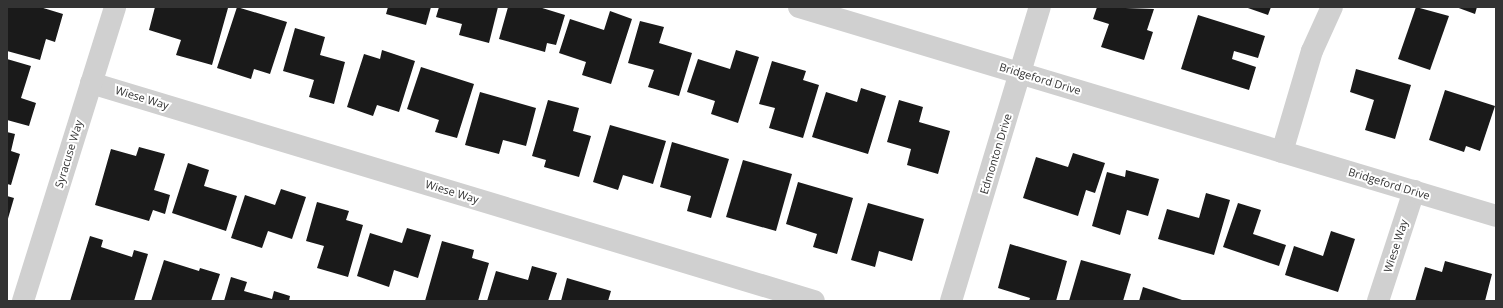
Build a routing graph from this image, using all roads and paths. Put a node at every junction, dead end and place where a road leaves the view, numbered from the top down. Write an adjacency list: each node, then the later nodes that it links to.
1 (115, 7): 6 (street, Syracuse Way)
2 (799, 7): 5 (street, Bridgeford Drive)
3 (1040, 7): 5 (street, Edmonton Drive)
4 (1332, 7): 7 (street)
5 (1021, 74): 7 (street, Bridgeford Drive); 12 (street, Edmonton Drive)
6 (91, 83): 10 (street, Syracuse Way); 11 (street, Wiese Way)
7 (1282, 152): 8 (street, Bridgeford Drive)
8 (1414, 191): 9 (street, Bridgeford Drive); 13 (street, Wiese Way)
9 (1496, 216)
10 (23, 301)
11 (814, 301)
12 (951, 301)
13 (1378, 301)

